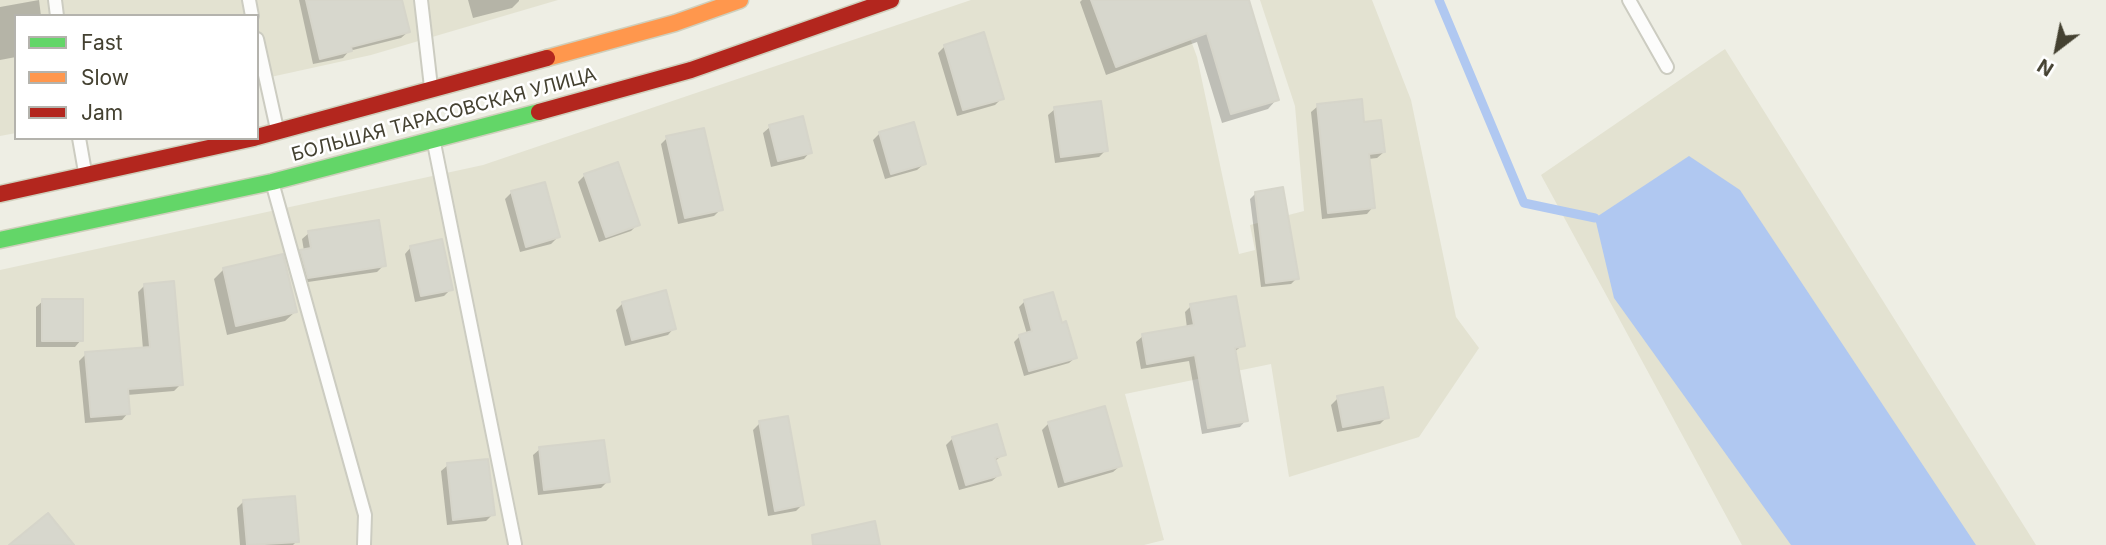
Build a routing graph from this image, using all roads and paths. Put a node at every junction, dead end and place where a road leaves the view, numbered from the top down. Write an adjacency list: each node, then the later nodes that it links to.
1 (421, 0): 7 (lane)
2 (740, 0): 7 (street, БОЛЬШАЯ ТАРАСОВСКАЯ УЛИЦА)
3 (891, 0): 12 (street, БОЛЬШАЯ ТАРАСОВСКАЯ УЛИЦА)
4 (1629, 0): 6 (lane)
5 (259, 47): 8 (lane)
6 (1667, 67)
7 (432, 90): 8 (street, БОЛЬШАЯ ТАРАСОВСКАЯ УЛИЦА)
8 (278, 133): 9 (street, БОЛЬШАЯ ТАРАСОВСКАЯ УЛИЦА)
9 (259, 137)
10 (79, 140): 13 (lane)
11 (247, 140): 13 (street, БОЛЬШАЯ ТАРАСОВСКАЯ УЛИЦА)
12 (434, 140): 14 (street, БОЛЬШАЯ ТАРАСОВСКАЯ УЛИЦА); 17 (lane)
13 (86, 176): 15 (street, БОЛЬШАЯ ТАРАСОВСКАЯ УЛИЦА)
14 (272, 182): 16 (street, БОЛЬШАЯ ТАРАСОВСКАЯ УЛИЦА); 18 (lane)
15 (0, 194)
16 (0, 240)
17 (515, 544)
18 (364, 545)

